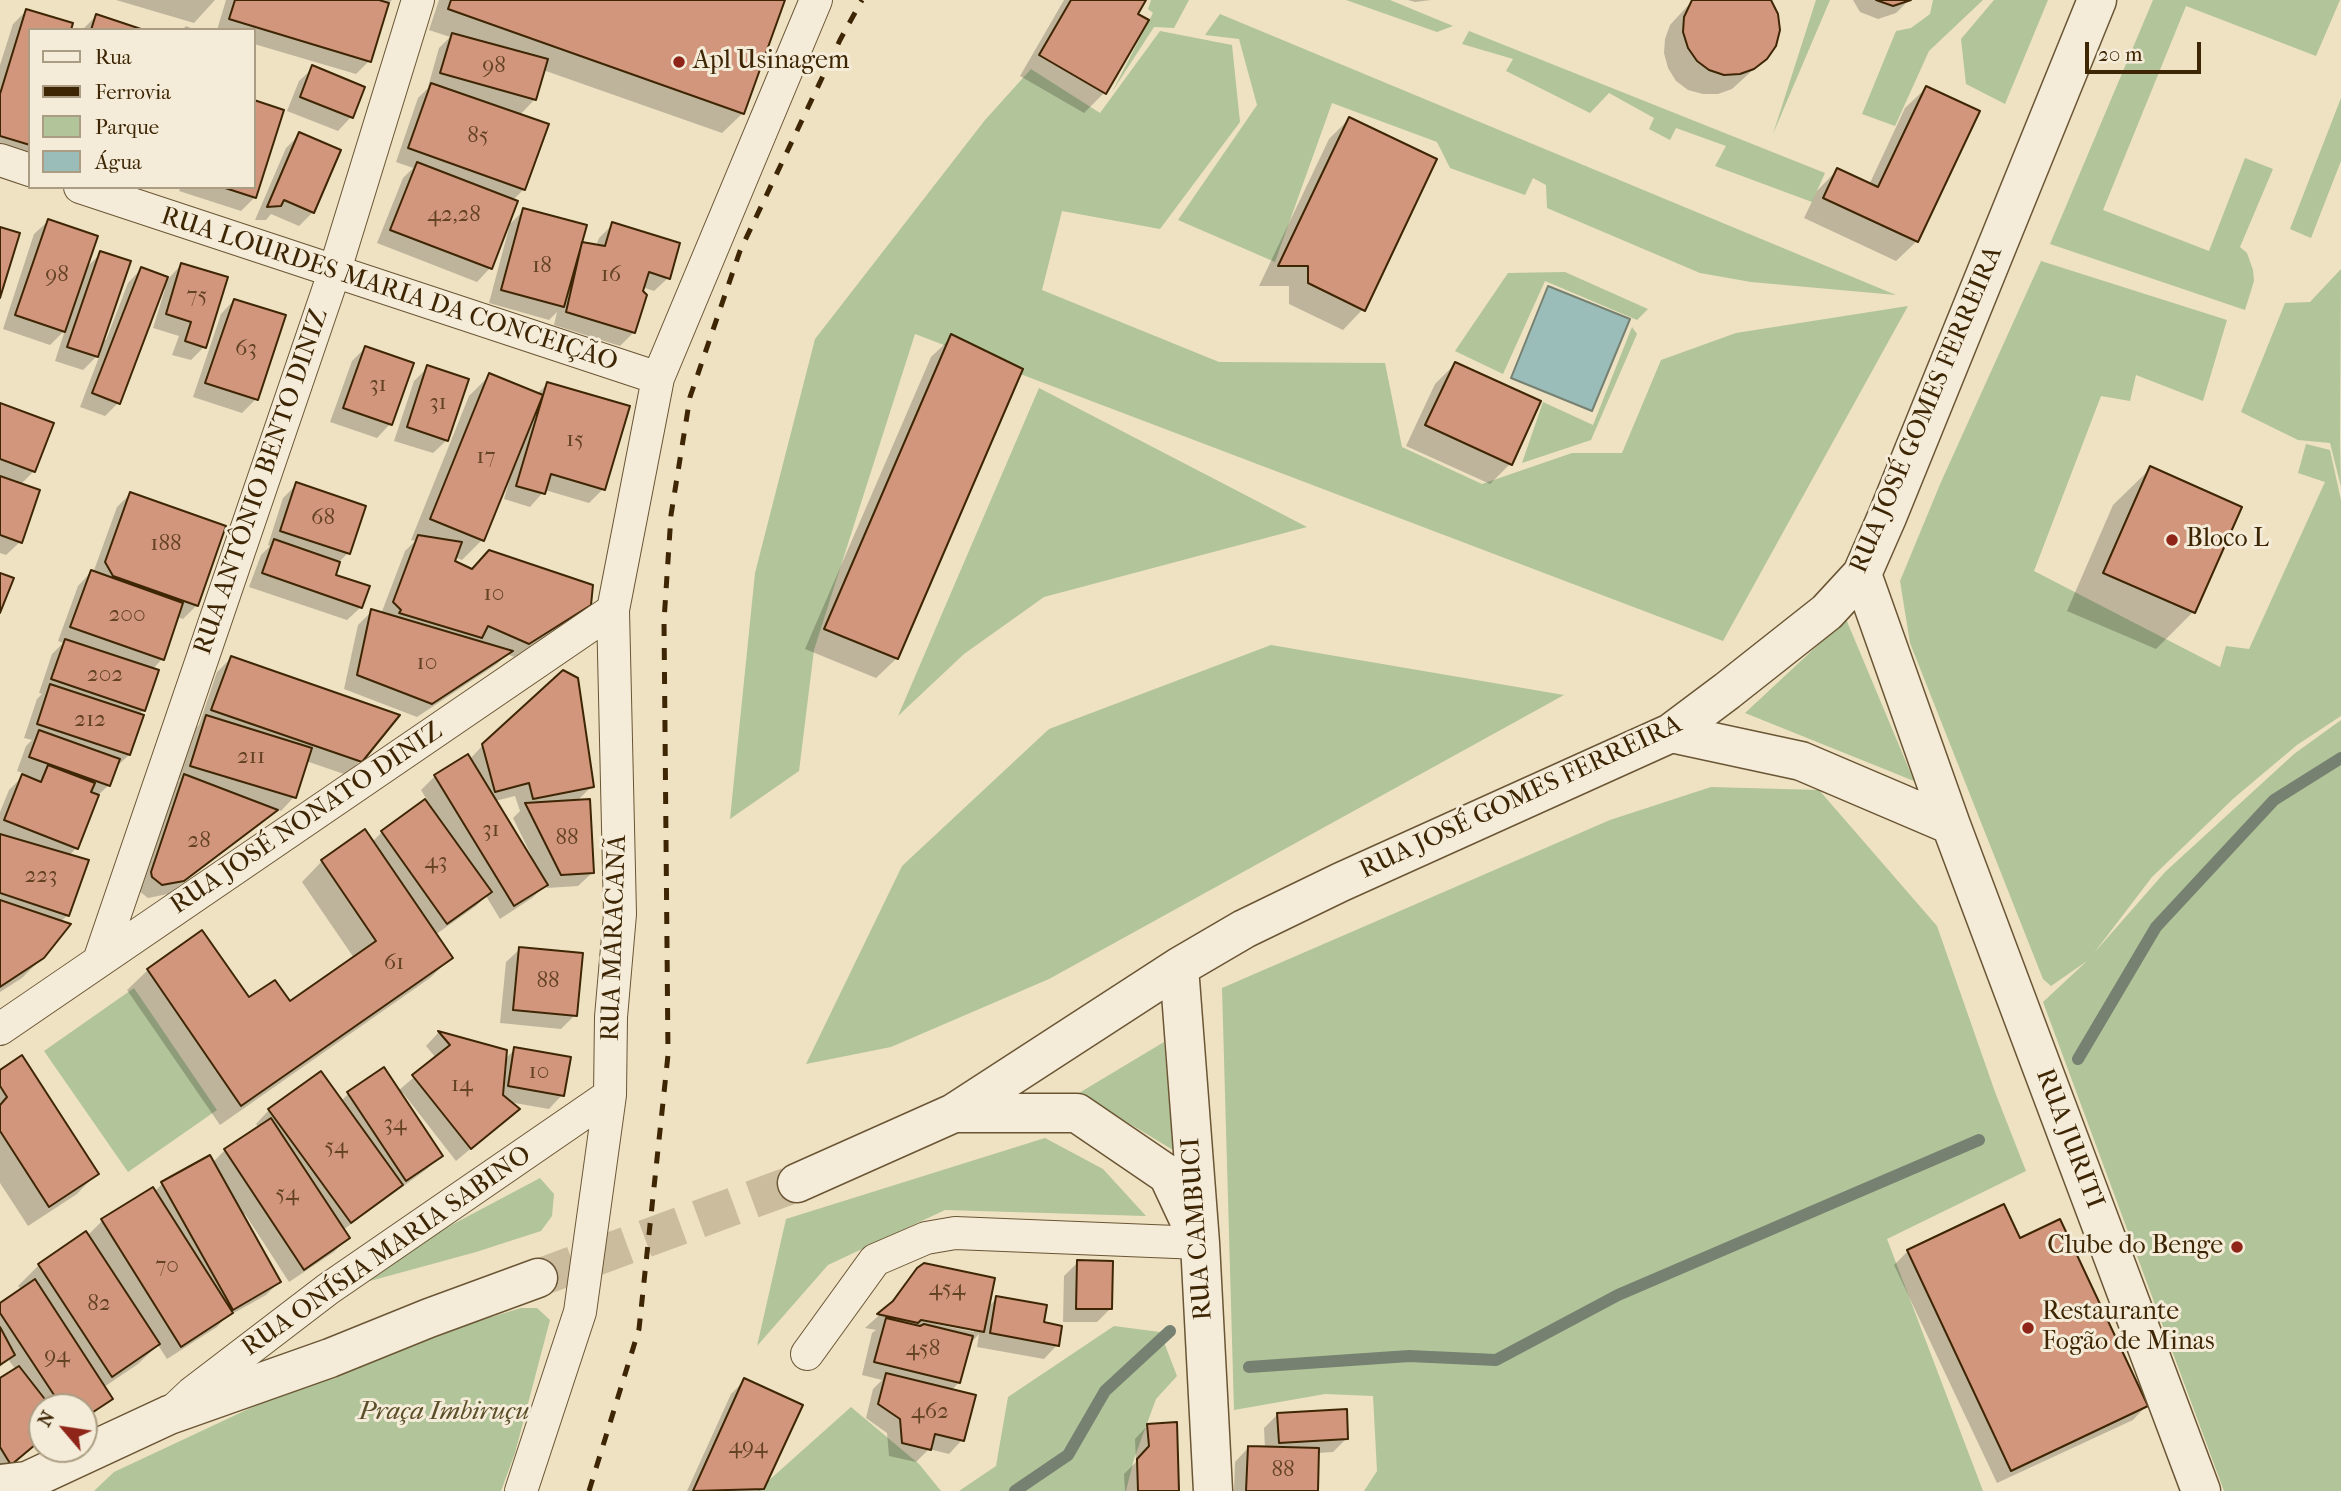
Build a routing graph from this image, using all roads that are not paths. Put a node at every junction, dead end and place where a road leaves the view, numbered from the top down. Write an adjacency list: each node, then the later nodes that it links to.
1 (418, 0): 7 (street, RUA ANTÔNIO BENTO DINIZ)
2 (816, 0): 8 (street, RUA MARACANÃ)
3 (2097, 0): 9 (street, RUA JOSÉ GOMES FERREIRA)
4 (0, 160): 5 (street)
5 (28, 169)
6 (86, 189): 7 (street, RUA LOURDES MARIA DA CONCEIÇÃO)
7 (334, 273): 8 (street, RUA LOURDES MARIA DA CONCEIÇÃO); 13 (street, RUA ANTÔNIO BENTO DINIZ)
8 (658, 378): 10 (street, RUA MARACANÃ)
9 (1862, 574): 11 (street, RUA JOSÉ GOMES FERREIRA); 12 (street, RUA JURITI)
10 (613, 610): 13 (street, RUA JOSÉ NONATO DINIZ); 16 (street, RUA MARACANÃ)
11 (1671, 733): 12 (street); 14 (street, RUA JOSÉ GOMES FERREIRA)
12 (1951, 825): 28 (street, RUA JURITI)
13 (99, 961): 15 (street, RUA JOSÉ NONATO DINIZ)
14 (1179, 967): 17 (street, RUA JOSÉ GOMES FERREIRA); 19 (street, RUA CAMBUCI)
15 (0, 1028)
16 (610, 1095): 22 (street, RUA ONÍSIA MARIA SABINO); 26 (street, RUA MARACANÃ)
17 (954, 1114): 18 (street, RUA JOSÉ GOMES FERREIRA); 19 (street)
18 (797, 1183)
19 (1200, 1243): 21 (street); 27 (street, RUA CAMBUCI)
20 (538, 1278): 22 (street, RUA ONÍSIA MARIA SABINO)
21 (807, 1354)
22 (169, 1415): 23 (street, RUA ONÍSIA MARIA SABINO)
23 (110, 1443): 24 (street, RUA ONÍSIA MARIA SABINO); 25 (street, RUA ONÍSIA MARIA SABINO)
24 (0, 1483)
25 (64, 1491)
26 (521, 1491)
27 (1213, 1491)
28 (2201, 1491)

